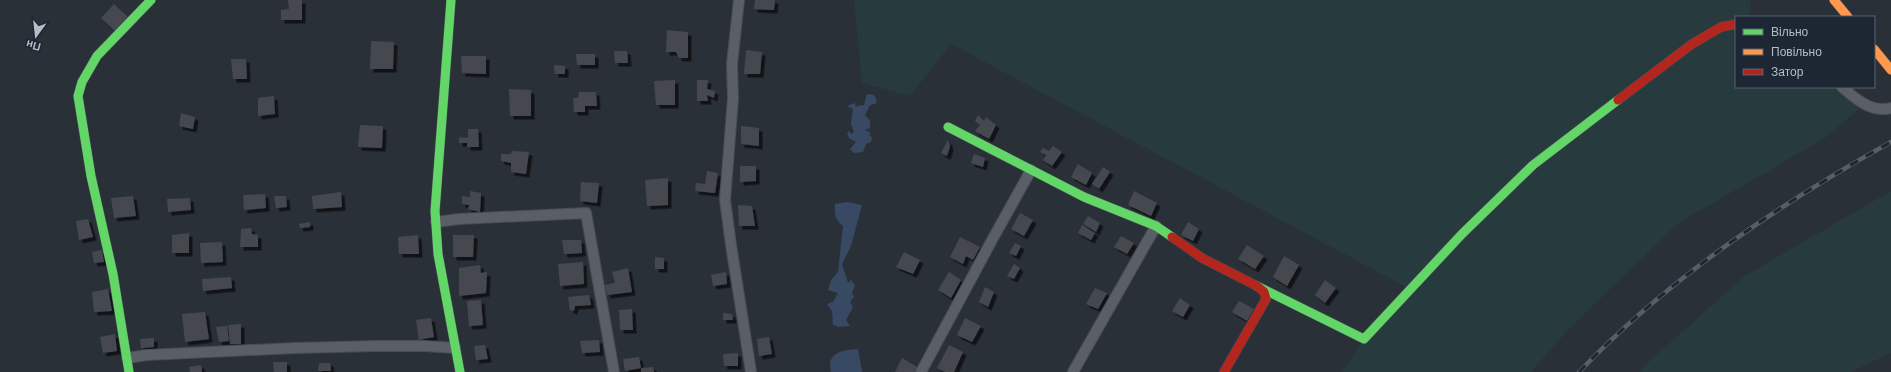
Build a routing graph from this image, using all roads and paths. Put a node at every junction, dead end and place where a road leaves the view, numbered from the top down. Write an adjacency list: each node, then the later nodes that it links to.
1 (151, 0): 17 (main road)
2 (451, 0): 13 (main road)
3 (739, 0): 21 (street)
4 (1834, 0): 5 (main road)
5 (1847, 16)
6 (1735, 24): 15 (main road)
7 (1876, 51): 8 (main road)
8 (1891, 70)
9 (1843, 88): 10 (street)
10 (1891, 108)
11 (948, 127): 12 (main road)
12 (1031, 170): 14 (main road); 22 (street)
13 (436, 222): 16 (main road); 20 (street)
14 (1156, 226): 15 (main road); 23 (street)
15 (1257, 286): 24 (main road)
16 (456, 348): 17 (street); 19 (main road)
17 (127, 358): 18 (main road)
18 (129, 372)
19 (460, 372)
20 (614, 372)
21 (751, 372)
22 (921, 372)
23 (1073, 372)
24 (1224, 372)

